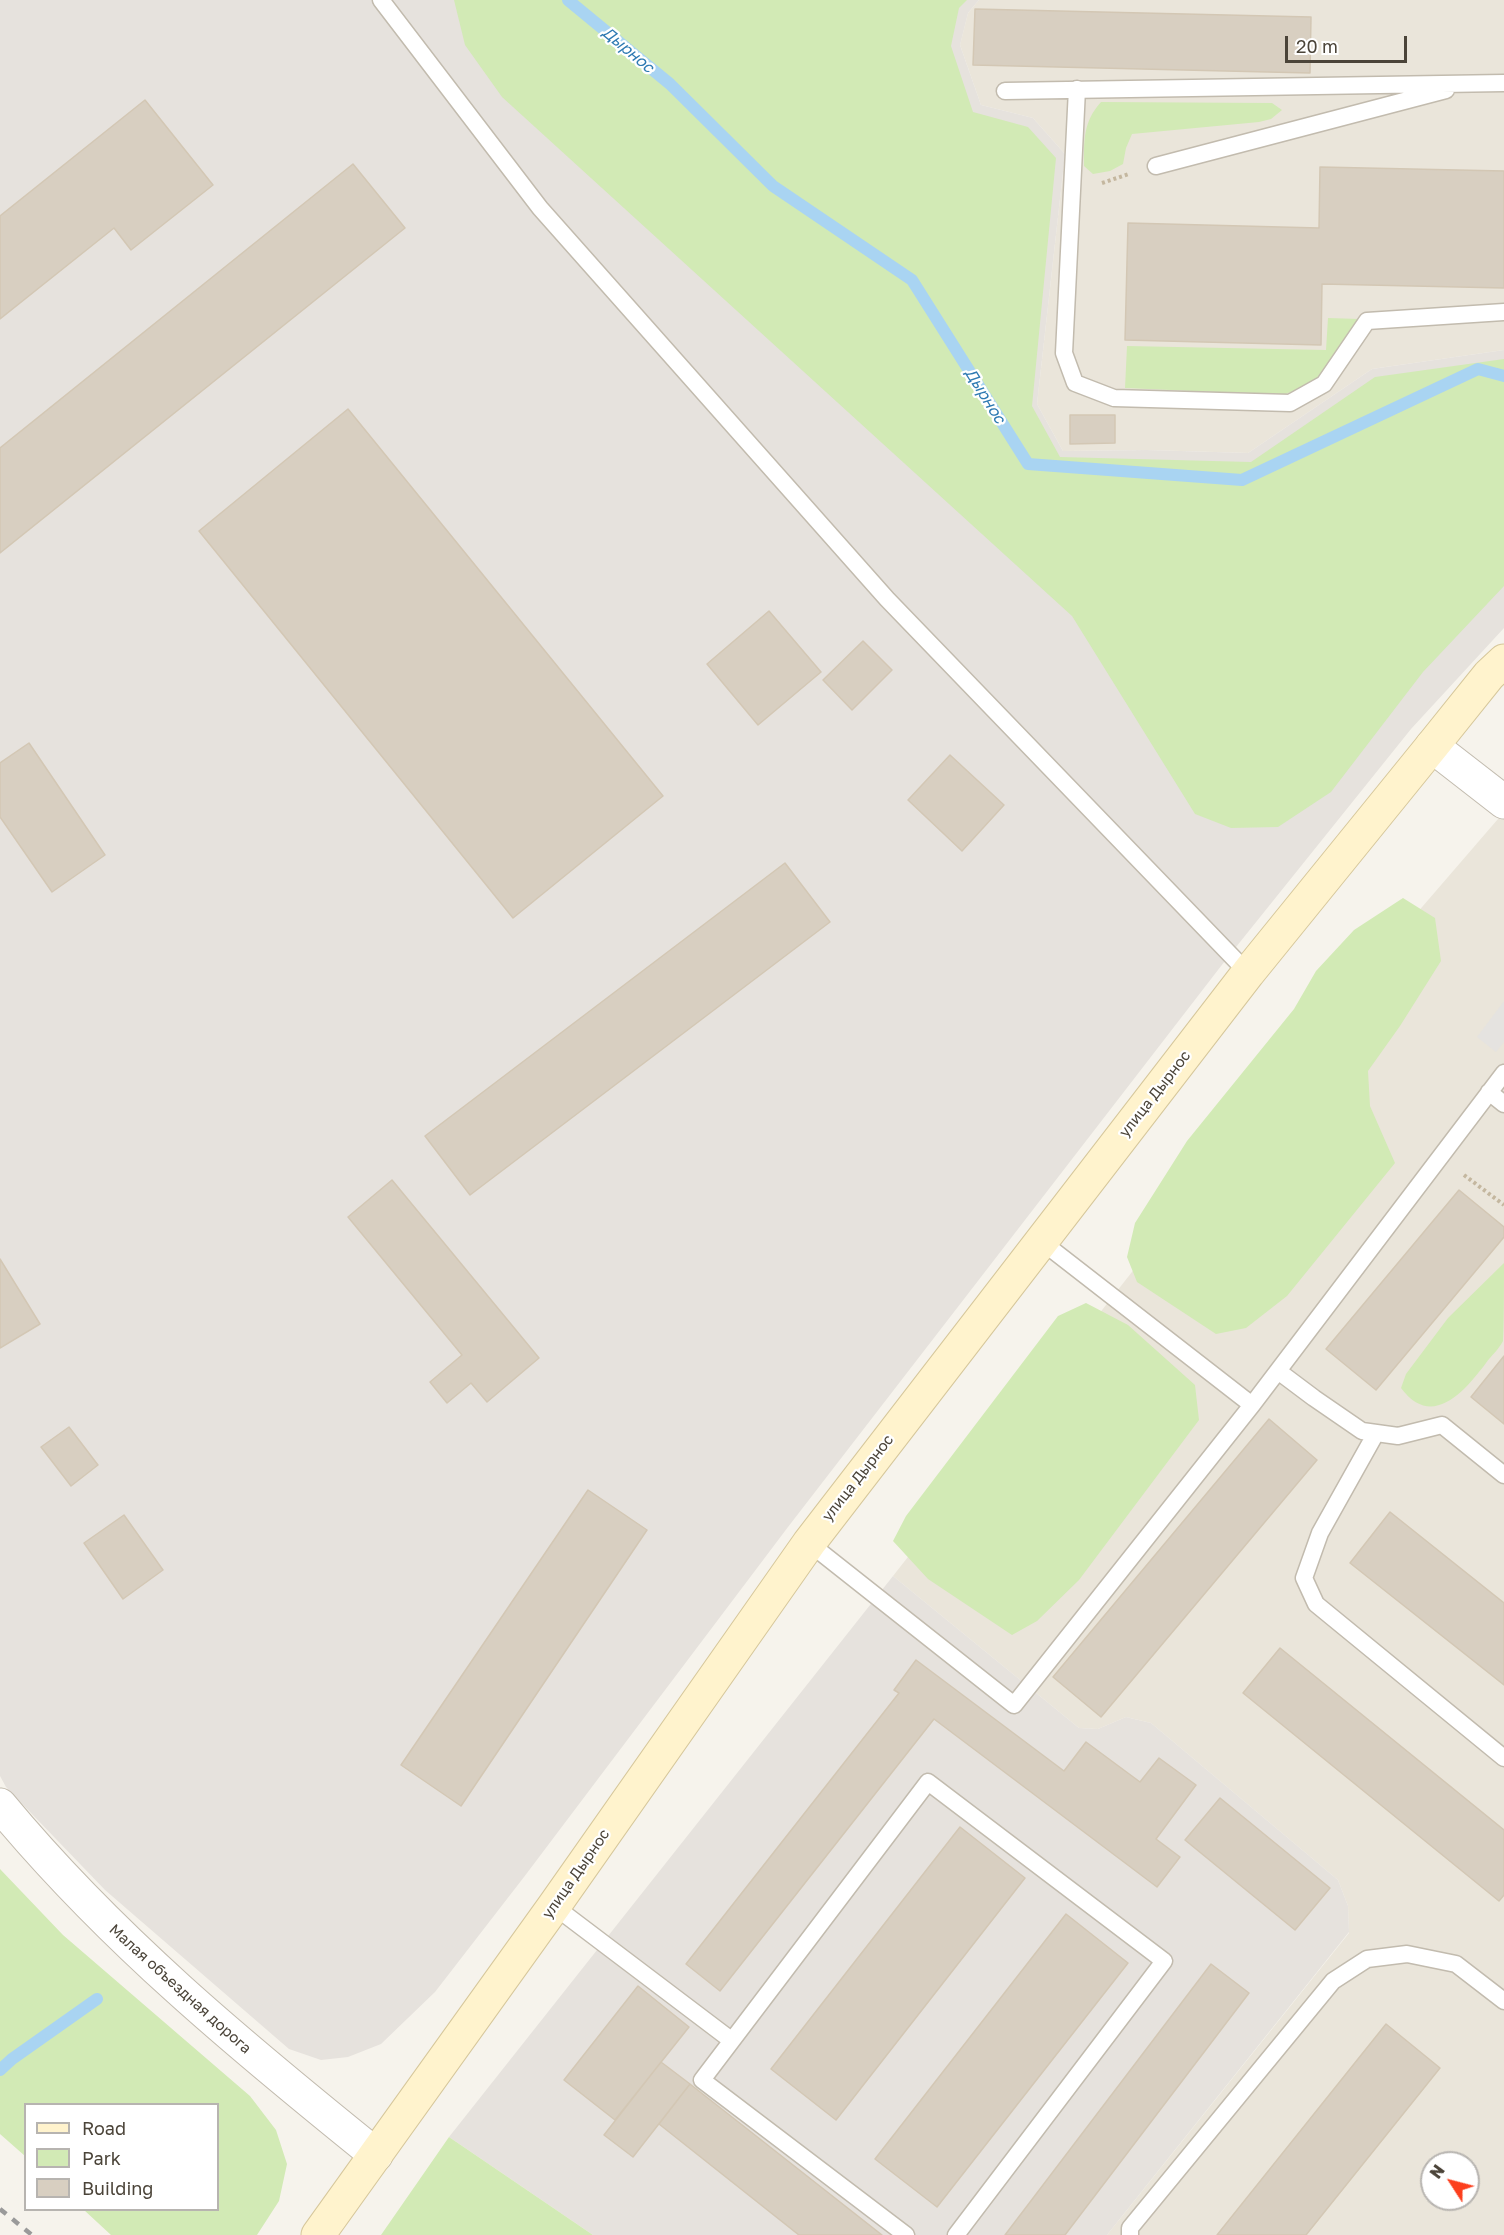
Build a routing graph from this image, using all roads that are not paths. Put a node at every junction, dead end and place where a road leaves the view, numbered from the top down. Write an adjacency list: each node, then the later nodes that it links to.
1 (381, 0): 11 (lane)
2 (1473, 83): 3 (lane); 4 (lane); 6 (lane)
3 (1504, 83)
4 (1077, 89): 5 (lane); 7 (lane)
5 (1005, 91)
6 (1156, 166)
7 (1504, 312)
8 (1504, 661): 9 (main road, улица Дырнос)
9 (1432, 746): 10 (street); 11 (main road, улица Дырнос)
10 (1504, 802)
11 (1248, 973): 15 (main road, улица Дырнос)
12 (1504, 1073): 13 (lane)
13 (1489, 1092): 14 (lane); 16 (lane)
14 (1504, 1104)
15 (1041, 1241): 17 (lane); 20 (main road, улица Дырнос)
16 (1278, 1371): 17 (lane); 18 (lane)
17 (1252, 1405): 20 (lane)
18 (1376, 1433): 19 (lane); 21 (lane)
19 (1504, 1475)
20 (809, 1543): 23 (main road, улица Дырнос)
21 (1504, 1758)
22 (0, 1805): 26 (street, Малая объездная дорога)
23 (554, 1906): 25 (lane); 26 (main road, улица Дырнос)
24 (1504, 2001): 30 (lane)
25 (731, 2040): 28 (lane); 29 (lane)
26 (375, 2155): 27 (main road, улица Дырнос)
27 (318, 2235)
28 (906, 2235)
29 (956, 2235)
30 (1130, 2235)

